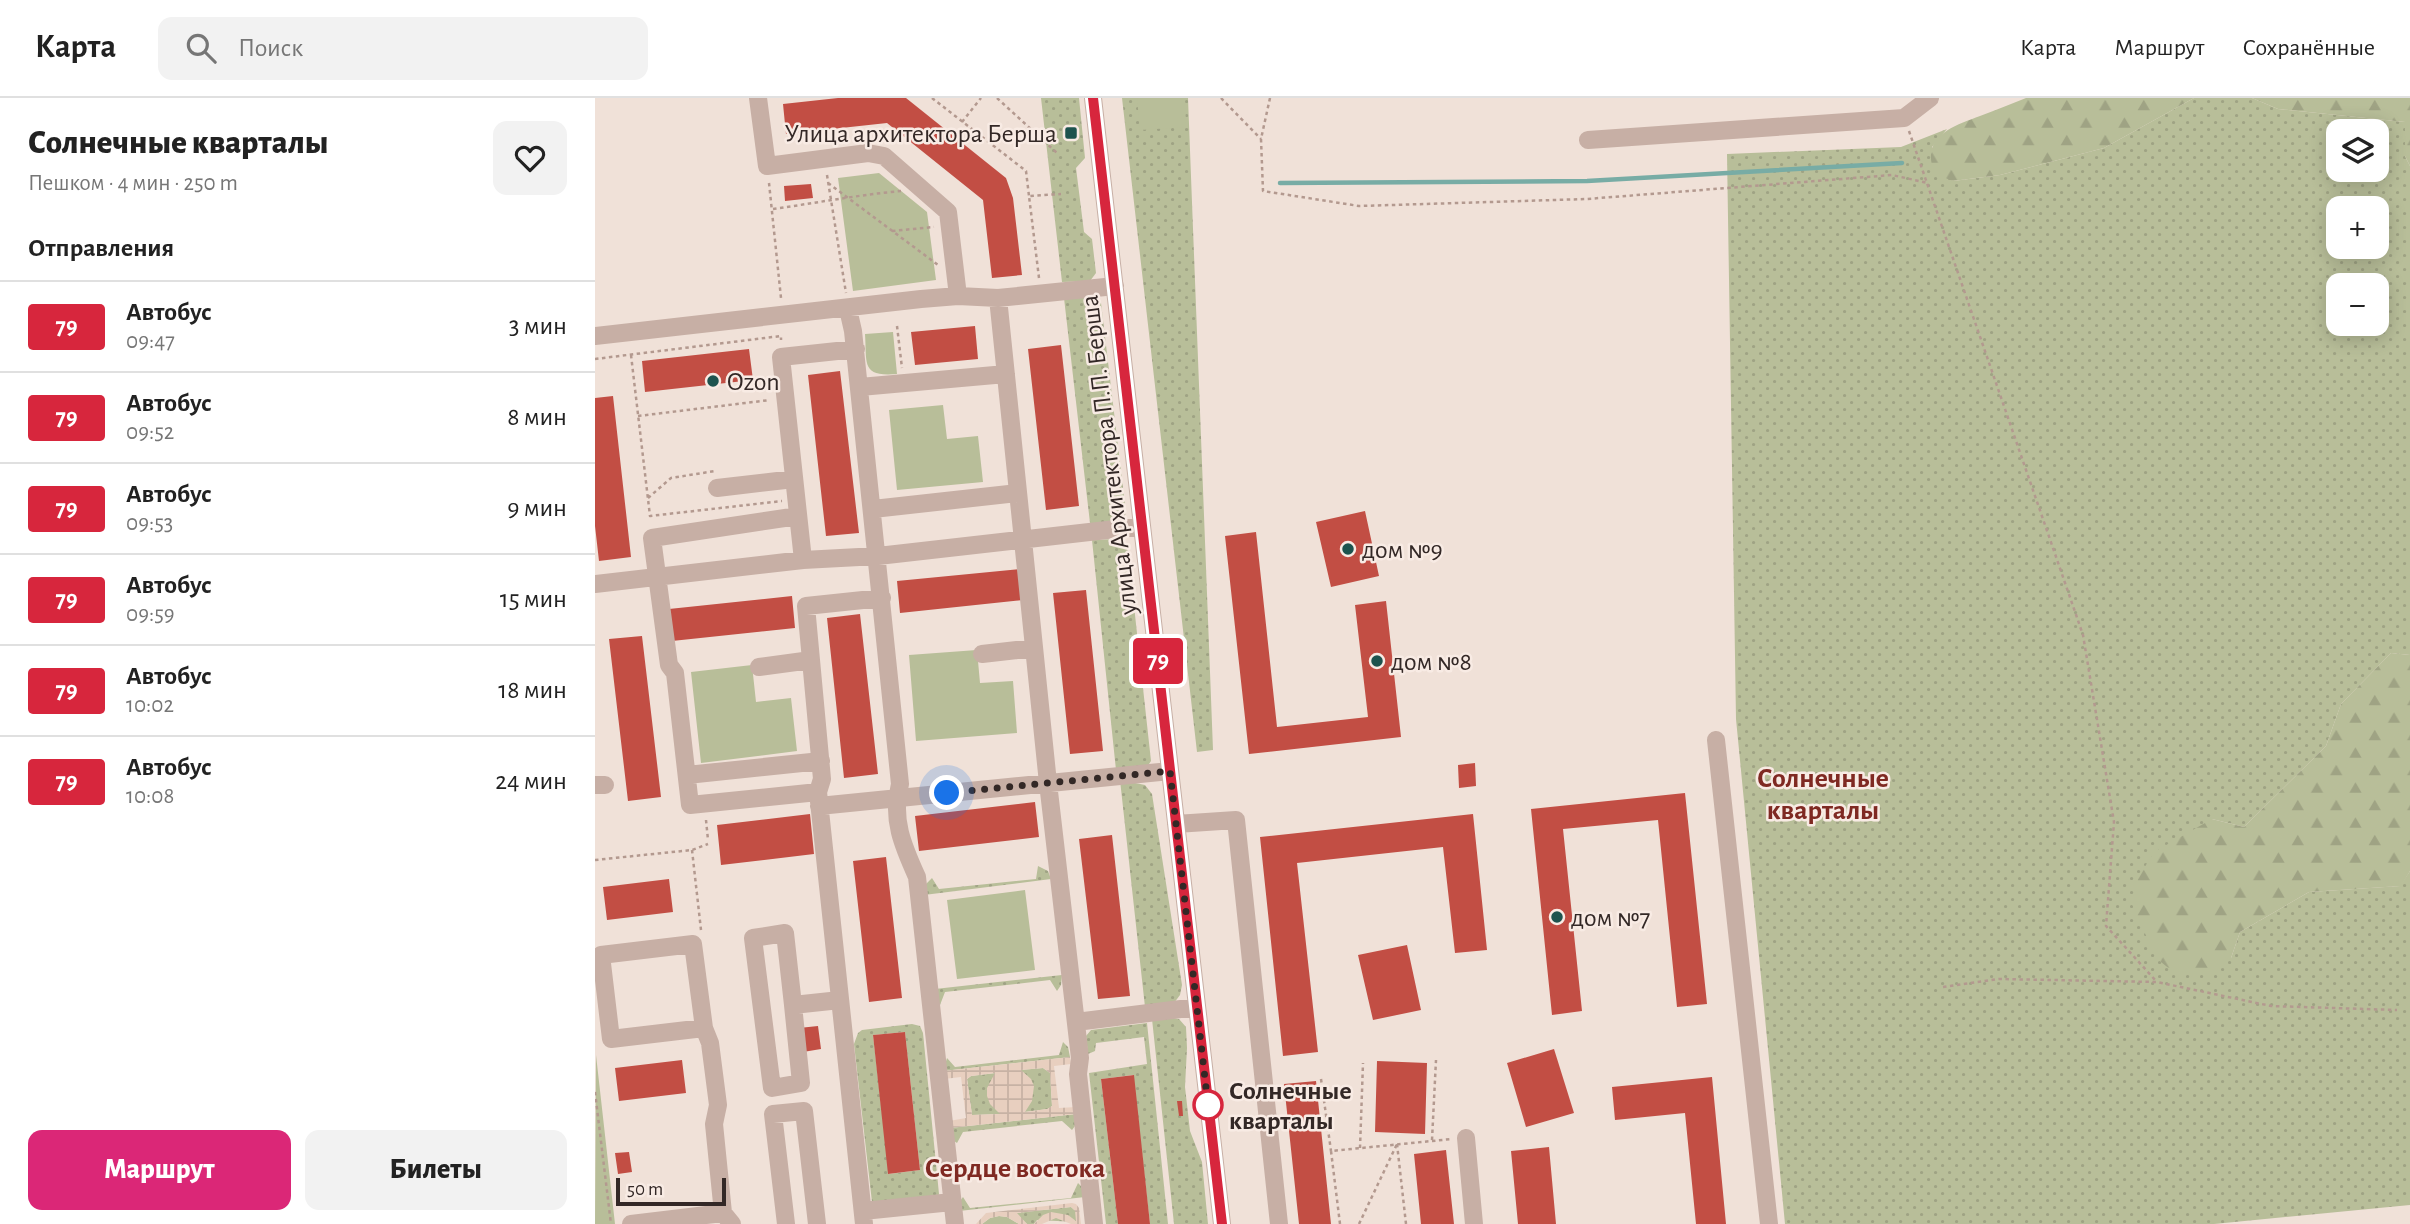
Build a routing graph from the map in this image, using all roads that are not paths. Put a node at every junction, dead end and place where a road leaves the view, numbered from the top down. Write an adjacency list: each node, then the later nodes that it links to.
1 (758, 98): 6 (street)
2 (1093, 98): 5 (street, улица Архитектора П.П. Берша)
3 (1930, 98): 4 (street)
4 (1588, 140)
5 (1115, 286): 7 (street); 18 (street, улица Архитектора П.П. Берша)
6 (957, 287): 7 (street); 8 (street)
7 (998, 298): 11 (street)
8 (848, 309): 9 (street); 10 (street)
9 (595, 336)
10 (856, 349): 12 (street); 13 (street)
11 (1006, 374): 12 (street); 15 (street)
12 (860, 387): 17 (street)
13 (794, 479): 14 (street); 16 (street)
14 (717, 488)
15 (1018, 493): 17 (street); 19 (street)
16 (797, 508): 21 (street); 22 (street)
17 (873, 509): 20 (street)
18 (1142, 526): 19 (street); 31 (street, улица Архитектора П.П. Берша)
19 (1023, 541): 20 (street); 25 (street)
20 (877, 556): 21 (street); 24 (street)
21 (803, 560): 22 (street)
22 (657, 576): 23 (street); 32 (street)
23 (595, 584)
24 (882, 598): 27 (street); 34 (street)
25 (1034, 648): 26 (street); 33 (street)
26 (982, 654)
27 (811, 660): 28 (street); 30 (street)
28 (759, 667)
29 (1716, 740): 54 (street)
30 (821, 761): 32 (street); 35 (street)
31 (1170, 771): 33 (street); 36 (street, улица Архитектора П.П. Берша)
32 (687, 775): 35 (street)
33 (1048, 783): 34 (street); 40 (street)
34 (896, 798): 35 (street); 43 (street)
35 (818, 799): 37 (street)
36 (1176, 824): 39 (street, улица Архитектора П.П. Берша); 52 (street)
37 (840, 1000): 38 (street); 44 (street)
38 (793, 1005): 38 (street)
39 (1197, 1007): 40 (street); 51 (street, улица Архитектора П.П. Берша)
40 (1076, 1022): 50 (street)
41 (704, 1028): 41 (street); 45 (street)
42 (1466, 1138): 53 (street)
43 (953, 1202): 44 (street); 49 (street)
44 (864, 1218)
45 (727, 1219): 46 (street)
46 (631, 1224)
47 (786, 1224): 48 (street)
48 (817, 1224)
49 (955, 1224)
50 (1094, 1224)
51 (1222, 1224)
52 (1279, 1224)
53 (1474, 1224)
54 (1769, 1224)

